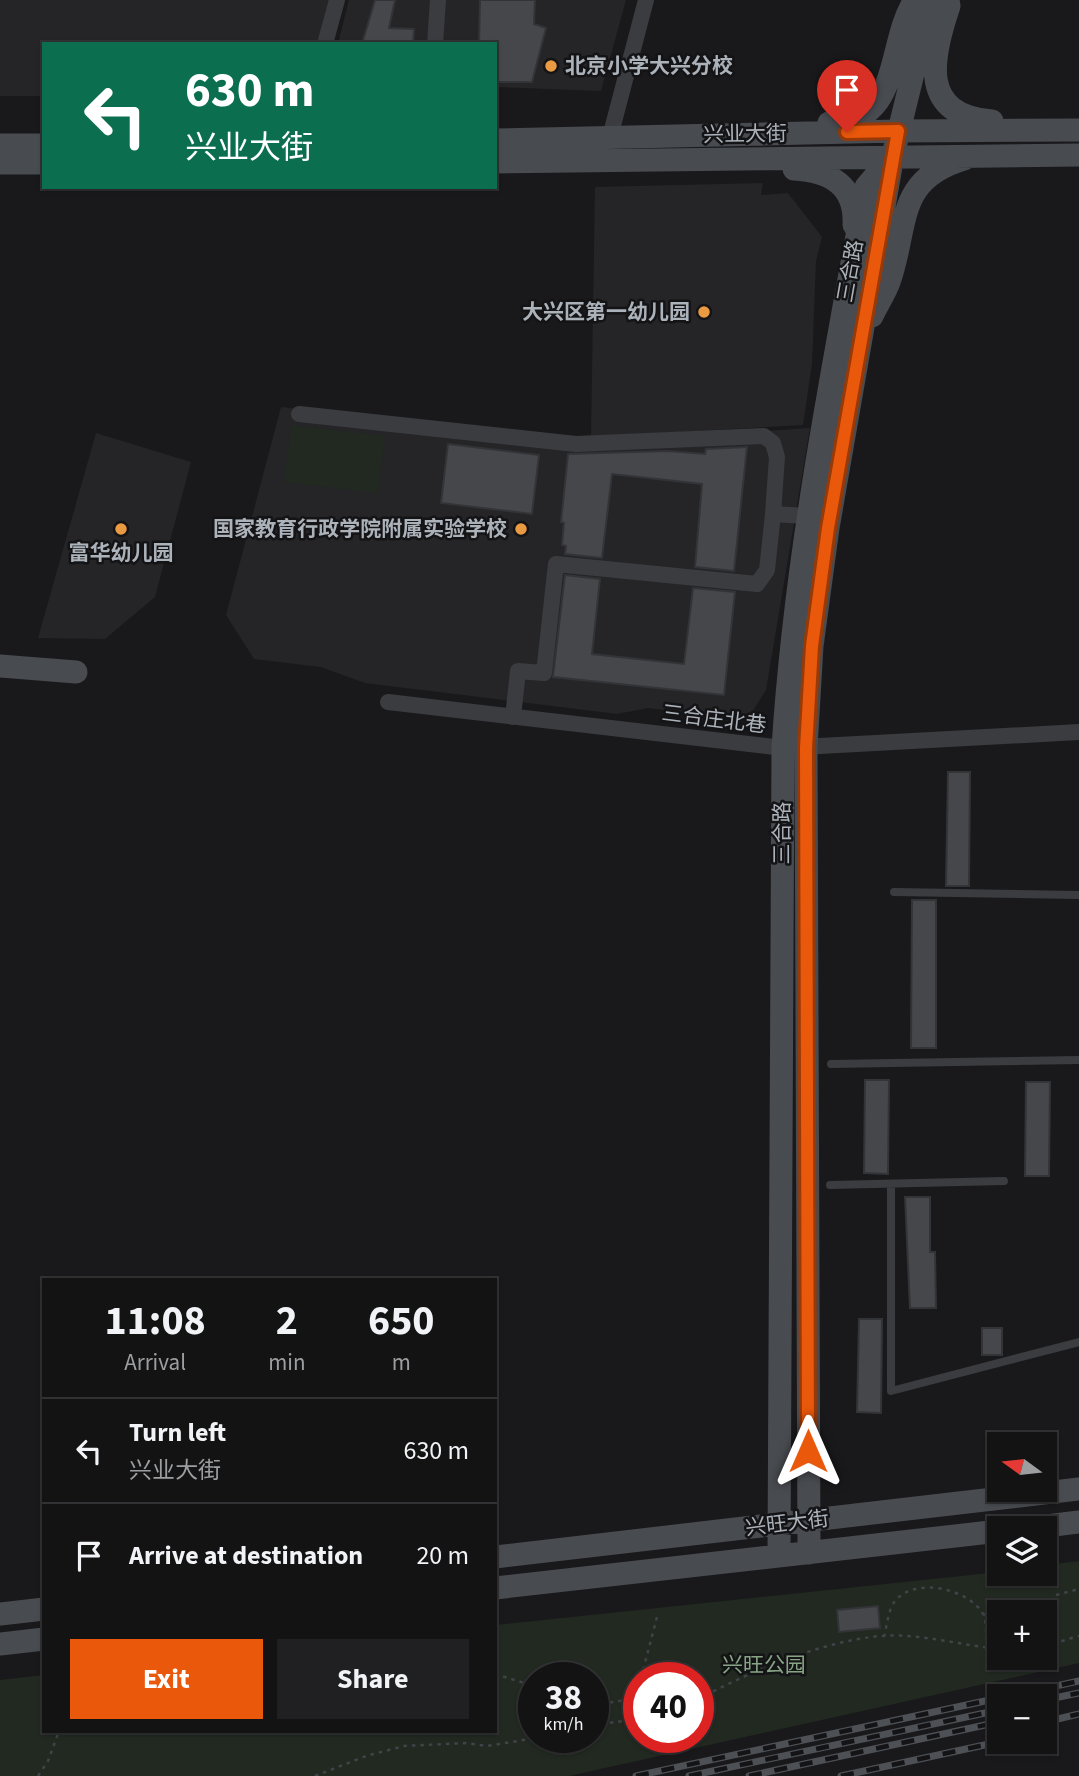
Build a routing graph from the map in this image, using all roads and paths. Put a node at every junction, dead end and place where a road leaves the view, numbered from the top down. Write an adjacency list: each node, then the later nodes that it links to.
1 (337, 0): 7 (street)
2 (438, 0): 8 (street)
3 (646, 0): 12 (street)
4 (915, 0): 11 (street)
5 (931, 0): 10 (street)
6 (948, 0): 9 (street)
7 (326, 42)
8 (435, 42)
9 (1079, 130): 10 (street, 兴业大街)
10 (898, 131): 11 (street, 兴业大街); 16 (street)
11 (770, 134): 12 (street, 兴业大街)
12 (610, 137): 13 (street, 兴业大街)
13 (497, 140)
14 (0, 145): 15 (street)
15 (42, 145)
16 (893, 155): 17 (street, 兴业大街); 19 (street, 兴业大街); 23 (street, 三合路); 24 (street, 三合路)
17 (979, 155): 18 (street, 兴业大街); 24 (street)
18 (1079, 155)
19 (726, 159): 20 (street, 兴业大街); 23 (street)
20 (497, 162)
21 (0, 163): 22 (street)
22 (42, 163)
23 (852, 264): 27 (street, 三合路)
24 (862, 334): 33 (street, 三合路)
25 (299, 414): 26 (street)
26 (773, 514): 27 (street); 31 (street)
27 (807, 516): 33 (street, 三合路)
28 (0, 666): 29 (street)
29 (76, 672)
30 (388, 702): 31 (street, 三合庄北巷)
31 (513, 717): 33 (street, 三合庄北巷)
32 (1079, 732): 33 (street, 三合庄北巷)
33 (794, 748): 43 (street, 三合路); 45 (street, 三合路)
34 (894, 892): 35 (lane)
35 (1079, 895)
36 (1079, 1059): 37 (lane)
37 (831, 1064)
38 (1004, 1181): 39 (lane)
39 (891, 1184): 40 (lane); 41 (lane)
40 (830, 1185)
41 (1079, 1342)
42 (1079, 1489): 43 (street, 兴旺大街)
43 (808, 1521): 45 (street, 兴旺大街); 48 (street, 三合路)
44 (1079, 1522): 46 (street)
45 (779, 1524): 49 (street, 三合路); 50 (street, 兴旺大街)
46 (1057, 1525)
47 (987, 1532): 48 (street, 兴旺大街)
48 (809, 1553): 49 (street, 兴旺大街)
49 (779, 1556): 51 (street, 兴旺大街)
50 (497, 1557)
51 (497, 1588)
52 (1079, 1589): 53 (path)
53 (1050, 1600)
54 (42, 1609): 56 (street)
55 (987, 1613): 57 (path)
56 (0, 1614)
57 (983, 1615): 60 (path); 64 (path)
58 (657, 1617): 65 (path)
59 (1079, 1636): 62 (path)
60 (884, 1637): 64 (path); 68 (path)
61 (42, 1639): 63 (street)
62 (1057, 1642)
63 (0, 1644)
64 (986, 1647)
65 (644, 1662)
66 (497, 1675): 67 (path)
67 (518, 1681)
68 (714, 1692)
69 (59, 1733): 71 (path)
70 (518, 1741): 72 (path)
71 (38, 1776)
72 (315, 1776)

